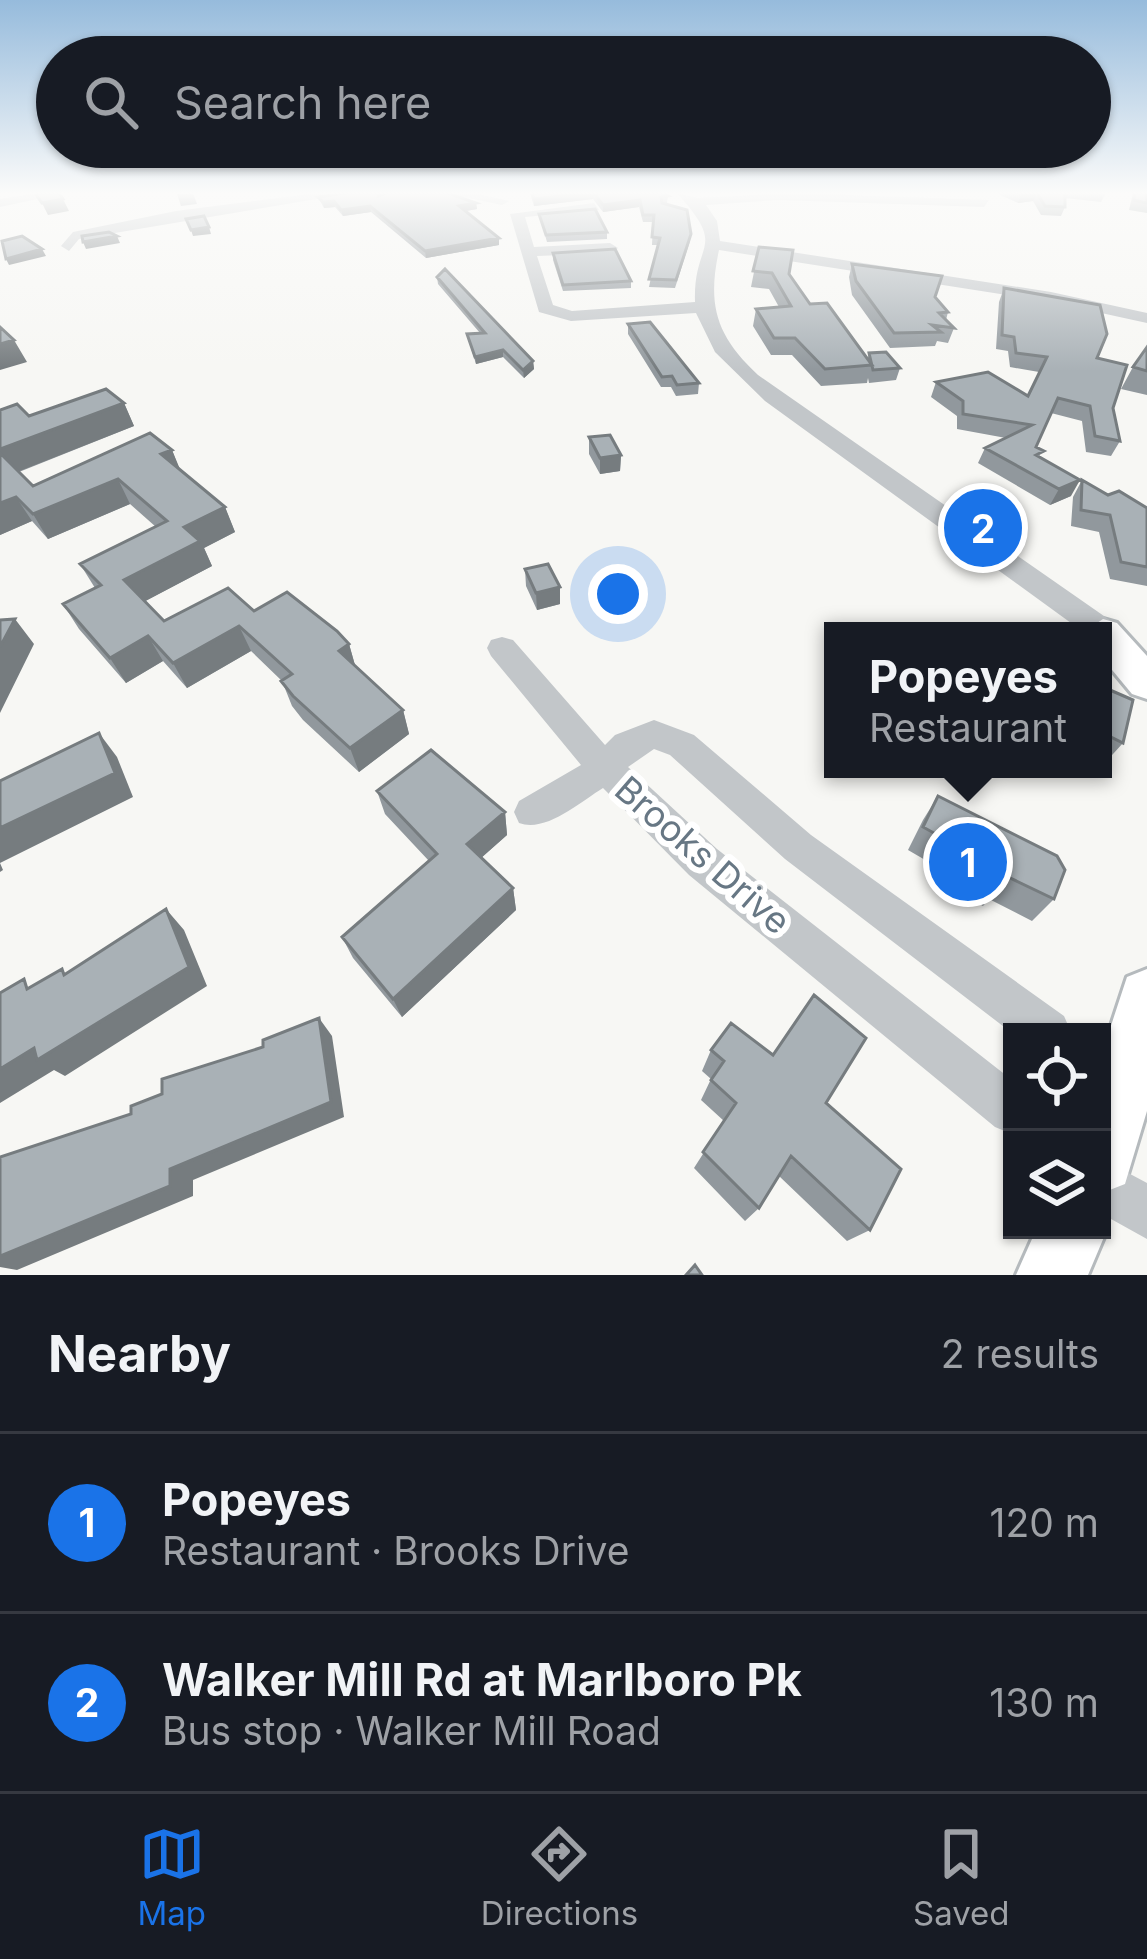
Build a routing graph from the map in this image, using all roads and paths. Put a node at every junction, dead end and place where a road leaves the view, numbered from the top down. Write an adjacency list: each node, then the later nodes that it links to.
1 (529, 252): 4 (street)
2 (713, 252): 4 (street)
3 (762, 252): 5 (street)
4 (703, 307): 6 (street)
5 (1147, 318)
6 (1089, 622)
7 (1112, 638): 10 (street)
8 (1112, 643): 11 (main road)
9 (502, 648): 12 (street)
10 (1147, 663)
11 (1147, 683)
12 (605, 769): 13 (street); 15 (street, Brooks Drive); 17 (street, Brooks Drive)
13 (532, 812)
14 (1147, 998): 16 (main road)
15 (1036, 1023)
16 (1123, 1085): 18 (main road)
17 (1003, 1103)
18 (1110, 1131)
19 (1111, 1190): 20 (street)
20 (1147, 1214)
21 (1069, 1239): 22 (main road)
22 (1051, 1275)

